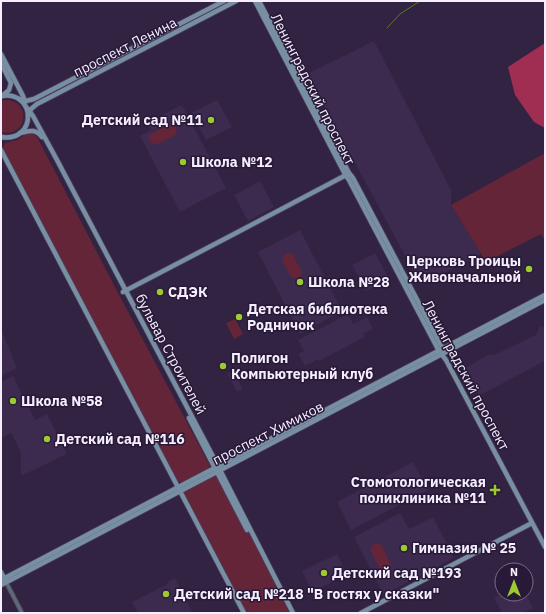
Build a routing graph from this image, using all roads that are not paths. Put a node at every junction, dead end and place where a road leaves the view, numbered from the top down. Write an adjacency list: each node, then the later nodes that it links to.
1 (224, 1): 9 (main road, проспект Ленина)
2 (236, 1): 10 (main road, проспект Ленина)
3 (255, 1): 14 (main road, Ленинградский проспект)
4 (259, 1): 14 (main road, Ленинградский проспект)
5 (1, 54): 9 (main road, бульвар Строителей)
6 (1, 63): 7 (main road)
7 (2, 96): 8 (main road)
8 (19, 99): 9 (main road); 10 (main road)
9 (25, 101): 10 (main road, бульвар Строителей)
10 (27, 110): 11 (main road); 15 (main road, бульвар Строителей)
11 (20, 133): 12 (main road); 15 (main road, бульвар Строителей)
12 (1, 137)
13 (1, 150): 20 (main road)
14 (347, 175): 15 (main road); 18 (main road, Ленинградский проспект)
15 (124, 291): 19 (main road, бульвар Строителей)
16 (545, 295): 18 (main road, проспект Химиков)
17 (545, 300): 18 (main road, проспект Химиков)
18 (442, 352): 19 (main road, проспект Химиков); 21 (main road, Ленинградский проспект)
19 (217, 469): 20 (main road, проспект Химиков); 28 (main road, бульвар Строителей)
20 (179, 489): 24 (main road, проспект Химиков); 27 (main road)
21 (532, 523): 22 (main road, Ленинградский проспект); 29 (main road)
22 (545, 547)
23 (1, 572): 24 (main road)
24 (4, 580): 25 (main road, проспект Химиков); 26 (street)
25 (1, 585)
26 (22, 613)
27 (244, 613)
28 (292, 613)
29 (361, 613)

